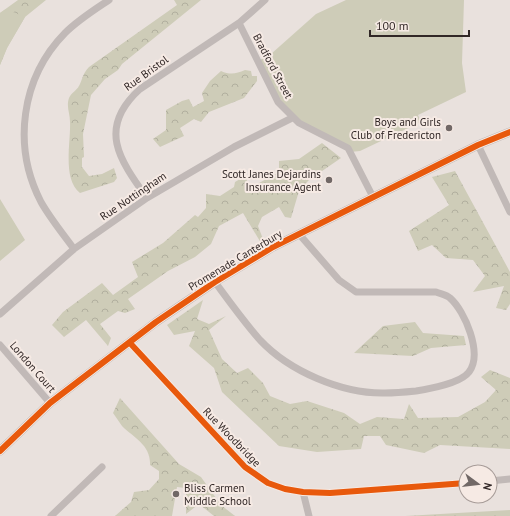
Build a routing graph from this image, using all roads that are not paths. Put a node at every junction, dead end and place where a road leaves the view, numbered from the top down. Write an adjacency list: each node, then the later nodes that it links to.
1 (109, 0): 11 (street)
2 (265, 0): 3 (street, Rue Bristol)
3 (239, 23): 4 (street, Bradford Street); 8 (street, Rue Bristol)
4 (292, 118): 7 (street, Bradford Street); 8 (street, Rue Nottingham)
5 (510, 132): 6 (street, Promenade Canterbury)
6 (478, 145): 7 (street, Promenade Canterbury); 9 (street)
7 (373, 197): 10 (street, Promenade Canterbury)
8 (147, 198): 11 (street, Rue Nottingham)
9 (510, 212)
10 (299, 234): 12 (street, Promenade Canterbury); 12 (street)
11 (74, 249): 13 (street, Rue Nottingham)
12 (215, 282): 14 (street, Promenade Canterbury)
13 (0, 314)
14 (130, 343): 16 (street, Promenade Canterbury); 22 (street, Rue Woodbridge)
15 (0, 345): 16 (street, London Court)
16 (50, 403): 17 (street, Promenade Canterbury)
17 (0, 451)
18 (102, 467): 23 (street)
19 (510, 479): 20 (street)
20 (498, 480)
21 (458, 484): 22 (street, Rue Woodbridge)
22 (302, 492): 24 (street)
23 (51, 516)
24 (309, 516)

